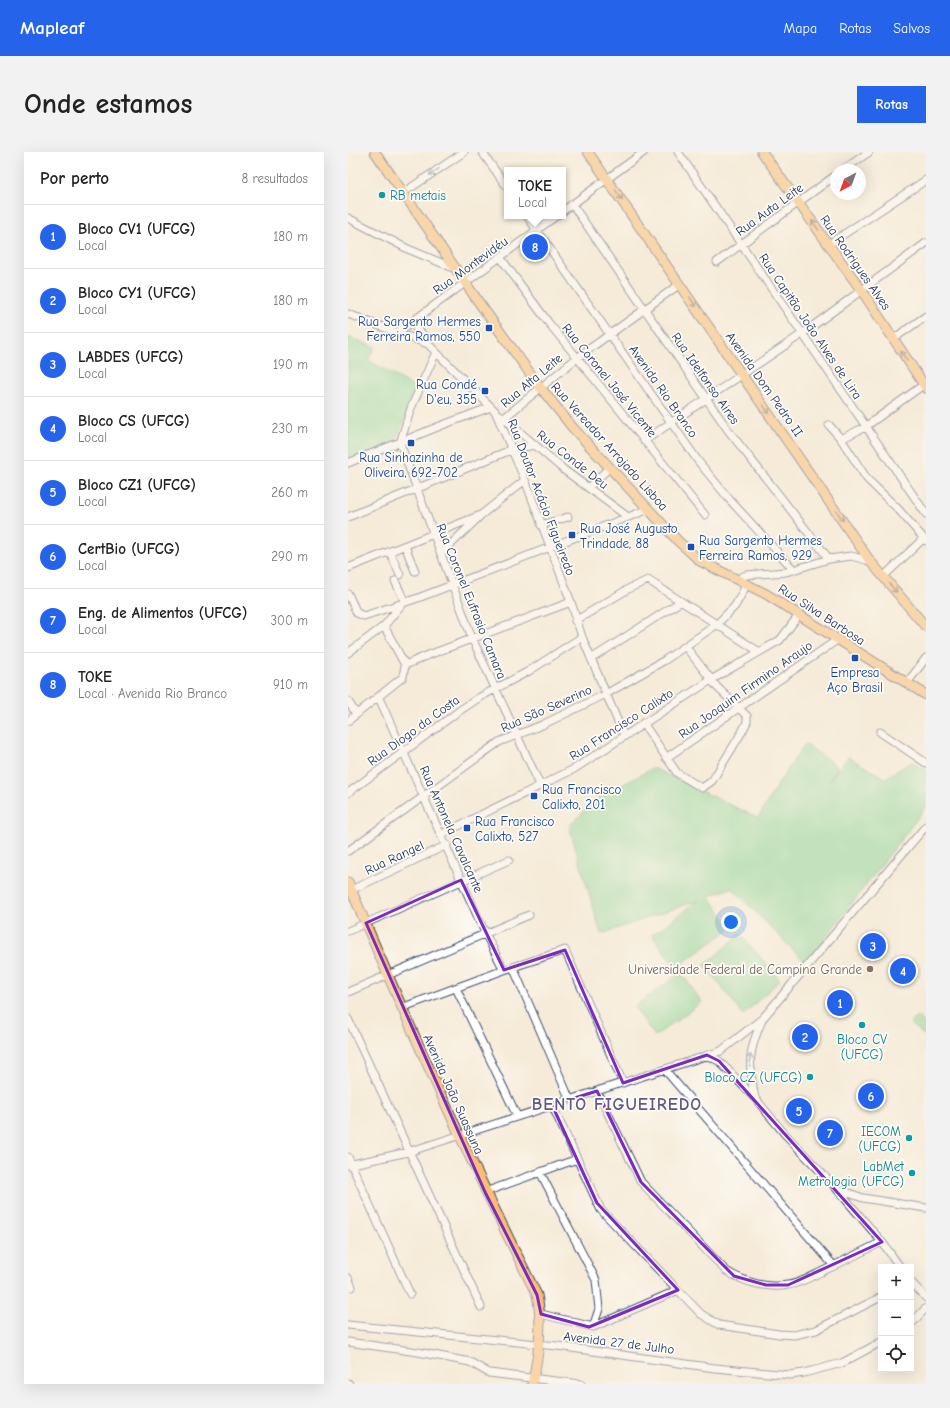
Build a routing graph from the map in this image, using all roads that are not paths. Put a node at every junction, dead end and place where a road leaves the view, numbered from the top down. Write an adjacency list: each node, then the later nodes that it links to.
1 (375, 152): 14 (main road, Rua Vereador Arrojado Lisboa)
2 (464, 152): 14 (street, one-way to 14)
3 (482, 152): 13 (street)
4 (588, 152): 11 (main road, Avenida Dom Pedro II)
5 (644, 152): 11 (street)
6 (678, 152): 24 (street, Rua Capitão João Alves de Lira)
7 (762, 152): 15 (main road, Rua Rodrigues Alves)
8 (869, 152): 9 (street)
9 (852, 164)
10 (830, 179): 15 (street, Rua Auta Leite)
11 (608, 180): 16 (street); 29 (main road, Avenida Dom Pedro II, one-way to 29)
12 (926, 180): 23 (street)
13 (504, 184)
14 (403, 192): 27 (main road, Rua Vereador Arrojado Lisboa)
15 (798, 203): 23 (main road, Rua Rodrigues Alves, one-way to 15); 24 (street, Rua Auta Leite)
16 (572, 204): 17 (street); 31 (street, Rua Idelfonso Aires)
17 (566, 209)
18 (348, 218): 27 (street)
19 (529, 219): 21 (street, Avenida Rio Branco)
20 (552, 219): 21 (street, Rua Montevidéu)
21 (537, 230): 25 (street, Rua Montevidéu); 36 (street, Avenida Rio Branco)
22 (926, 243): 30 (street)
23 (829, 244): 30 (main road, Rua Rodrigues Alves)
24 (741, 245): 26 (street, Rua Auta Leite); 37 (street, Rua Capitão João Alves de Lira)
25 (500, 257): 28 (street, Rua Montevidéu); 41 (street, Rua Coronel José Vicente)
26 (717, 262)
27 (456, 269): 28 (main road, Rua Vereador Arrojado Lisboa)
28 (466, 282): 34 (street, Rua Montevidéu); 44 (main road, Rua Vereador Arrojado Lisboa)
29 (680, 284): 31 (street, Rua Alta Leite); 42 (main road, Avenida Dom Pedro II, one-way to 42)
30 (862, 291): 37 (street); 38 (main road, Rua Rodrigues Alves)
31 (646, 310): 36 (street, Rua Alta Leite); 45 (street, Rua Idelfonso Aires)
32 (348, 314): 35 (street, Rua Doutor Acácio Figueiredo)
33 (926, 316): 38 (street)
34 (411, 323): 35 (street, Rua Montevidéu); 39 (street)
35 (398, 332): 39 (street, Rua Doutor Acácio Figueiredo)
36 (610, 334): 41 (street, Rua Alta Leite); 48 (street, Avenida Rio Branco)
37 (802, 334): 42 (street); 50 (street, Rua Capitão João Alves de Lira)
38 (893, 339): 43 (main road, Rua Rodrigues Alves, one-way to 38)
39 (428, 344): 40 (street, Rua Doutor Acácio Figueiredo)
40 (436, 352): 46 (street, Rua Doutor Acácio Figueiredo); 53 (street)
41 (578, 357): 44 (street, Rua Alta Leite); 52 (street, Rua Coronel José Vicente)
42 (742, 374): 45 (street); 77 (main road, Avenida Dom Pedro II, one-way to 77)
43 (925, 385): 50 (street)
44 (540, 387): 47 (street, Rua Alta Leite); 57 (main road, Rua Vereador Arrojado Lisboa)
45 (706, 397): 48 (street); 75 (street, Rua Idelfonso Aires)
46 (493, 409): 47 (street, Rua Alta Leite); 53 (street); 55 (street, Rua Doutor Acácio Figueiredo)
47 (504, 418): 54 (street, Rua Conde Deu)
48 (670, 423): 52 (street); 79 (street, Avenida Rio Branco)
49 (828, 425): 51 (street)
50 (865, 427): 51 (street); 62 (street, Rua Capitão João Alves de Lira)
51 (841, 440): 70 (street)
52 (644, 441): 64 (street, Rua Coronel José Vicente)
53 (400, 443): 56 (street); 60 (street, Rua Coronel Eufrasio Camara)
54 (535, 445): 55 (street); 59 (street, Rua Conde Deu)
55 (513, 449): 58 (street, Rua Doutor Acácio Figueiredo); 60 (street)
56 (348, 463)
57 (609, 468): 59 (street); 61 (main road, Rua Vereador Arrojado Lisboa)
58 (525, 480): 63 (street); 68 (street, Rua Doutor Acácio Figueiredo)
59 (589, 487): 67 (street, Rua Conde Deu)
60 (416, 489): 65 (street); 69 (street, Rua Coronel Eufrasio Camara)
61 (649, 509): 67 (street); 76 (main road, Rua Vereador Arrojado Lisboa)
62 (926, 514)
63 (481, 515): 69 (street); 74 (street)
64 (705, 515)
65 (348, 517)
66 (568, 517): 68 (street)
67 (628, 517): 72 (street)
68 (541, 525): 72 (street, Rua Doutor Acácio Figueiredo)
69 (432, 534): 71 (street); 74 (street, Rua Coronel Eufrasio Camara)
70 (925, 540): 81 (street)
71 (405, 546): 73 (street); 80 (street)
72 (550, 548): 83 (street); 86 (street, Rua Doutor Acácio Figueiredo)
73 (390, 552): 78 (street); 88 (street)
74 (441, 554): 83 (street, Rua Coronel Eufrasio Camara)
75 (829, 559): 77 (street); 79 (street)
76 (700, 561): 82 (main road, Rua Silva Barbosa)
77 (870, 561): 81 (main road, Avenida Dom Pedro II)
78 (348, 568)
79 (794, 570): 82 (street)
80 (415, 571)
81 (883, 577): 92 (main road, Avenida Dom Pedro II, one-way to 92)
82 (738, 579): 84 (main road, Rua Silva Barbosa)
83 (452, 584): 88 (street); 95 (street, Rua Coronel Eufrasio Camara)
84 (747, 584): 89 (main road, Rua Silva Barbosa); 91 (street, Rua São Severino)
85 (348, 594): 88 (street)
86 (571, 602): 90 (street, Rua Doutor Acácio Figueiredo); 95 (street)
87 (680, 602): 90 (street); 91 (street); 101 (street)
88 (404, 603): 93 (street)
89 (799, 616): 96 (main road, Rua Silva Barbosa); 98 (street, Rua Francisco Calixto)
90 (575, 621): 94 (street, Rua Doutor Acácio Figueiredo)
91 (716, 625): 97 (street, Rua São Severino); 98 (street)
92 (926, 625)
93 (384, 626): 99 (street); 102 (street)
94 (582, 637): 101 (street, Rua Doutor Acácio Figueiredo); 105 (street, Rua Diogo da Costa)
95 (472, 638): 102 (street); 105 (street, Rua Coronel Eufrasio Camara)
96 (837, 640): 104 (main road, Rua Silva Barbosa); 110 (street, Rua Joaquim Firmino Araujo)
97 (685, 646): 103 (street); 106 (street, Rua São Severino)
98 (758, 652): 103 (street, Rua Francisco Calixto)
99 (348, 654)
100 (926, 658): 104 (street)
101 (591, 659): 106 (street, Rua Doutor Acácio Figueiredo)
102 (405, 666): 108 (street)
103 (711, 680): 110 (street); 113 (street, Rua Francisco Calixto)
104 (908, 683): 107 (main road, Rua Silva Barbosa)
105 (495, 690): 115 (street, Rua Coronel Eufrasio Camara); 117 (street, Rua Diogo da Costa)
106 (606, 694): 115 (street, Rua São Severino); 116 (street, Rua Doutor Acácio Figueiredo)
107 (926, 695)
108 (379, 698): 111 (street); 117 (street, Rua Antonela Cavalcante)
109 (348, 701): 111 (street)
110 (739, 707): 118 (street, Rua Joaquim Firmino Araujo); 118 (street)
111 (356, 714): 112 (street)
112 (348, 721)
113 (643, 723): 116 (street, Rua Francisco Calixto); 118 (street)
114 (880, 732): 119 (street)
115 (518, 735): 120 (street, Rua Coronel Eufrasio Camara); 122 (street, Rua São Severino)
116 (624, 736): 120 (street, Rua Francisco Calixto)
117 (404, 752): 121 (street, Rua Diogo da Costa); 122 (street, Rua Antonela Cavalcante)
118 (666, 758)
119 (926, 763)
120 (540, 785): 124 (street, Rua Francisco Calixto)
121 (348, 793)
122 (424, 796): 124 (street, Rua Antonela Cavalcante); 126 (street, Rua São Severino)
123 (926, 826): 140 (street)
124 (442, 834): 125 (street, Rua Antonela Cavalcante)
125 (447, 845): 128 (street, Rua Antonela Cavalcante); 129 (street, Rua Rangel)
126 (348, 851)
127 (509, 860): 128 (street)
128 (461, 880): 131 (street); 133 (street, Rua Antonela Cavalcante)
129 (350, 886): 131 (main road, Avenida João Suassuna)
130 (529, 915): 133 (street)
131 (366, 923): 132 (street); 136 (main road, Avenida João Suassuna)
132 (348, 931)
133 (486, 934): 135 (street, Rua Antonela Cavalcante); 136 (street)
134 (513, 967): 135 (street); 150 (street); 153 (street)
135 (504, 970): 137 (street)
136 (388, 976): 138 (street); 139 (main road, Avenida João Suassuna)
137 (456, 988): 139 (street); 155 (street)
138 (348, 992)
139 (401, 1008): 156 (main road, Avenida João Suassuna)
140 (763, 1018): 142 (street); 143 (street)
141 (348, 1019): 157 (street)
142 (747, 1031): 143 (street); 144 (street)
143 (754, 1037): 148 (street, one-way to 143)
144 (721, 1051): 145 (street); 146 (street)
145 (707, 1056): 146 (street); 147 (street)
146 (719, 1061): 149 (street)
147 (665, 1070): 150 (street); 167 (street)
148 (751, 1077): 149 (street); 152 (street)
149 (738, 1082): 152 (street)
150 (623, 1083): 151 (street)
151 (597, 1091): 153 (street); 167 (street)
152 (755, 1098): 162 (street)
153 (570, 1100): 154 (street)
154 (552, 1105): 155 (street); 159 (street)
155 (517, 1116): 156 (street)
156 (458, 1134): 157 (street); 163 (main road, Avenida João Suassuna)
157 (408, 1152): 160 (street); 175 (street)
158 (348, 1157): 160 (street)
159 (577, 1159): 161 (street); 171 (street)
160 (350, 1164): 172 (street)
161 (540, 1172): 163 (street); 180 (street)
162 (836, 1188): 164 (street); 165 (street)
163 (485, 1192): 177 (main road, Avenida João Suassuna)
164 (926, 1208)
165 (882, 1242): 166 (street); 167 (street)
166 (898, 1264)
167 (834, 1266)
168 (348, 1278): 170 (street)
169 (914, 1285): 173 (street)
170 (352, 1288)
171 (678, 1290): 174 (street); 180 (street)
172 (410, 1294)
173 (926, 1298)
174 (878, 1299)
175 (481, 1307)
176 (926, 1308): 178 (street)
177 (541, 1314): 180 (street); 182 (main road, Avenida João Suassuna)
178 (914, 1321)
179 (348, 1325): 182 (street, Avenida 27 de Julho)
180 (593, 1327)
181 (348, 1342): 184 (street)
182 (538, 1344): 183 (street, Avenida 27 de Julho); 184 (main road, Avenida João Suassuna)
183 (878, 1344)
184 (533, 1381): 185 (street)
185 (581, 1384)

